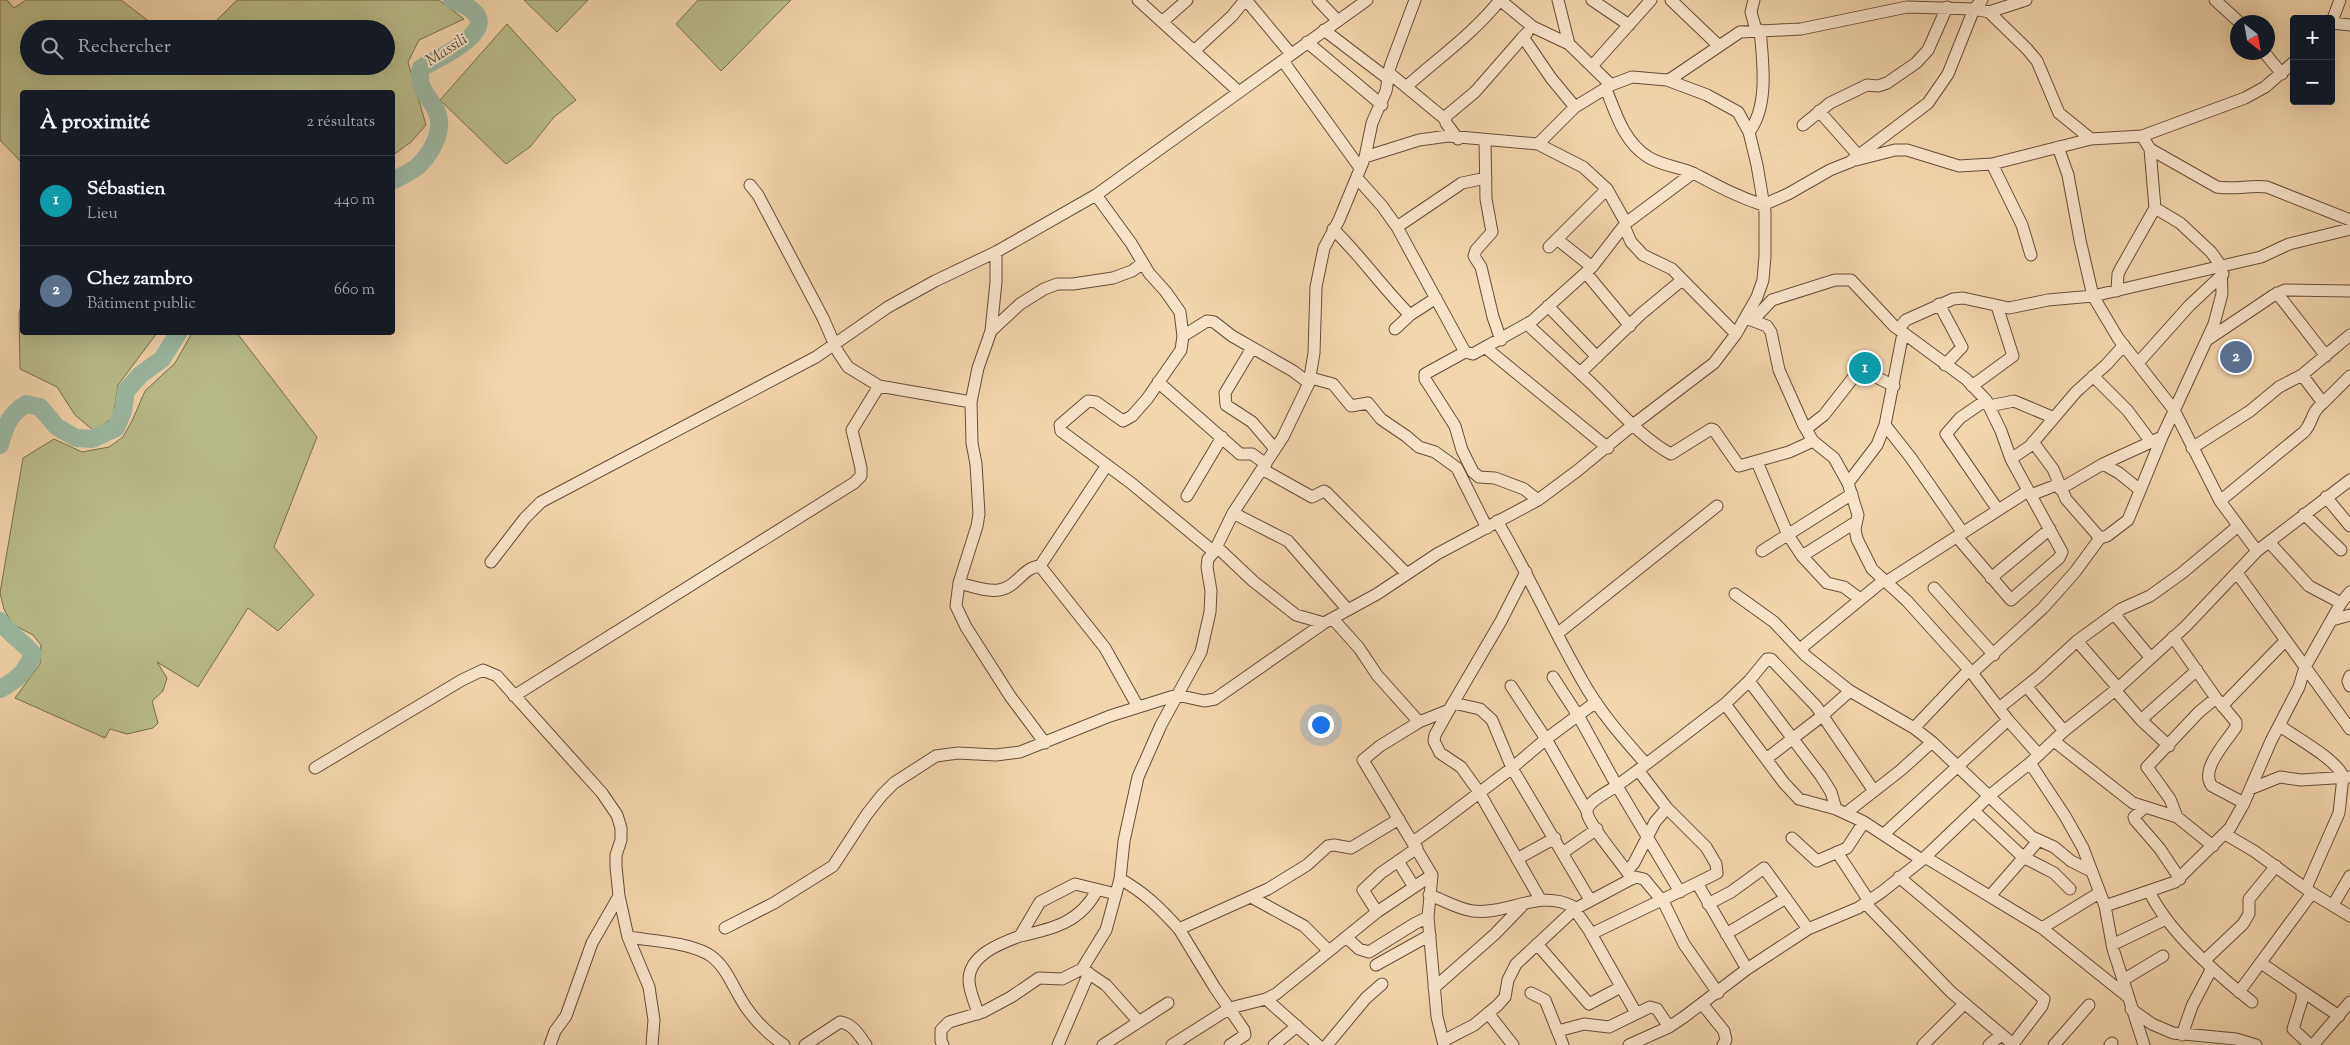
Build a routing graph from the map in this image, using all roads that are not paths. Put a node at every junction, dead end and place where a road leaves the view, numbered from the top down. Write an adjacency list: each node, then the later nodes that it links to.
1 (1138, 0): 22 (street)
2 (1187, 0): 22 (street)
3 (1246, 0): 33 (street); 34 (street)
4 (1318, 0): 21 (street)
5 (1366, 0): 21 (street)
6 (1416, 0): 39 (street)
7 (1500, 0): 26 (street); 41 (street)
8 (1558, 0): 31 (street)
9 (1592, 0): 25 (street)
10 (1651, 0): 25 (street)
11 (1671, 0): 32 (street)
12 (1754, 0): 28 (street)
13 (2026, 0): 18 (street)
14 (2215, 0): 19 (street)
15 (2340, 0): 20 (street)
16 (1978, 5): 17 (street); 18 (street); 57 (street)
17 (1947, 7): 28 (street); 46 (street)
18 (1989, 12): 52 (street)
19 (2231, 15)
20 (2335, 15)
21 (1337, 20): 27 (street)
22 (1162, 22): 33 (street)
23 (2335, 23): 24 (street)
24 (2350, 25)
25 (1630, 26): 36 (street)
26 (1533, 27): 29 (street); 31 (street)
27 (1324, 30): 30 (street); 39 (street)
28 (1758, 30): 32 (street); 49 (street)
29 (1523, 38): 45 (street); 47 (street)
30 (1308, 42): 34 (street); 44 (street)
31 (1570, 44): 36 (street)
32 (1718, 46): 40 (street)
33 (1194, 51): 43 (street)
34 (1287, 58): 43 (street); 59 (street)
35 (2271, 60): 38 (street)
36 (1592, 66): 42 (street)
37 (2290, 66): 38 (street)
38 (2282, 74): 50 (street)
39 (1387, 75): 41 (street); 44 (street)
40 (1668, 80): 42 (street); 49 (street)
41 (1406, 87): 47 (street)
42 (1609, 87): 45 (street); 60 (street)
43 (1238, 91): 64 (street)
44 (1382, 106): 59 (street)
45 (1575, 107): 54 (street)
46 (1819, 111): 48 (street); 57 (street)
47 (1445, 119): 51 (street)
48 (1803, 125)
49 (1749, 132): 65 (street)
50 (2142, 136): 52 (street); 56 (street)
51 (1458, 139): 53 (street); 59 (street)
52 (2091, 139): 55 (street)
53 (1485, 141): 54 (street); 61 (street)
54 (1538, 144): 63 (street)
55 (2058, 147): 58 (street); 81 (street)
56 (2150, 149): 66 (street); 67 (street)
57 (1854, 158): 58 (street); 65 (street)
58 (1992, 164): 73 (street)
59 (1361, 168): 69 (street); 70 (street)
60 (1694, 173): 65 (street); 68 (street)
61 (1486, 178): 69 (street); 96 (street)
62 (750, 186): 98 (street)
63 (1607, 189): 68 (street); 75 (street)
64 (1096, 195): 72 (street); 74 (street)
65 (1762, 205): 87 (street)
66 (2155, 208): 76 (street); 78 (street)
67 (2350, 220)
68 (1625, 224): 75 (street); 77 (street)
69 (1397, 227): 82 (street)
70 (1333, 229): 86 (street); 111 (street)
71 (2350, 229): 76 (street)
72 (996, 252): 91 (street); 98 (street)
73 (2031, 255)
74 (1143, 264): 91 (street); 95 (street)
75 (1589, 270): 84 (street); 89 (street)
76 (2222, 270): 78 (street); 97 (street); 105 (street)
77 (1682, 280): 89 (street); 93 (street)
78 (2117, 291): 81 (street)
79 (2350, 291): 80 (street)
80 (2277, 294): 97 (street); 103 (street)
81 (2094, 296): 85 (street); 99 (street)
82 (1436, 298): 86 (street); 102 (street)
83 (1939, 304): 85 (street); 92 (street); 106 (street)
84 (1548, 306): 88 (street); 104 (street)
85 (1997, 306): 115 (street)
86 (1410, 315): 90 (street)
87 (1750, 319): 92 (street); 93 (street); 123 (street)
88 (1527, 324): 96 (street); 107 (street)
89 (1630, 326): 104 (street)
90 (1394, 329)
91 (991, 331): 116 (street)
92 (1900, 331): 106 (street); 114 (street)
93 (1736, 334): 121 (street)
94 (2350, 335): 103 (street)
95 (1183, 336): 100 (street); 112 (street)
96 (1501, 340): 101 (street)
97 (2207, 340): 119 (street)
98 (835, 345): 113 (street); 164 (street)
99 (2124, 345): 105 (street); 109 (street)
100 (1252, 348): 111 (street); 128 (street)
101 (1486, 348): 102 (street); 129 (street)
102 (1465, 352): 143 (street)
103 (2326, 356): 108 (street)
104 (1597, 357): 107 (street)
105 (2138, 363): 119 (street)
106 (1945, 365): 115 (street)
107 (1580, 373): 121 (street)
108 (2302, 375): 118 (street); 130 (street)
109 (2094, 376): 120 (street); 125 (street)
110 (2350, 376): 118 (street)
111 (1310, 380): 128 (street); 153 (street)
112 (1158, 382): 124 (street); 134 (street)
113 (879, 386): 116 (street); 201 (street)
114 (1894, 386): 122 (street); 123 (street)
115 (1972, 386): 117 (street)
116 (971, 402): 171 (street)
117 (1988, 403): 120 (street); 131 (street); 146 (street)
118 (2323, 403): 144 (street)
119 (2174, 410): 125 (street); 130 (street)
120 (2052, 417): 127 (street)
121 (1634, 424): 129 (street); 132 (street)
122 (1886, 425): 138 (street); 156 (street)
123 (1806, 429): 126 (street)
124 (1222, 437): 135 (street); 141 (street)
125 (2157, 440): 133 (street); 139 (street)
126 (1813, 441): 132 (street); 138 (street)
127 (2033, 442): 131 (street); 137 (street)
128 (1275, 448): 135 (street)
129 (1608, 448): 143 (street)
130 (2192, 448): 144 (street)
131 (2011, 459): 140 (street)
132 (1757, 462): 155 (street)
133 (2103, 464): 137 (street); 139 (street)
134 (1107, 465): 159 (street); 165 (street)
135 (1264, 467): 147 (street); 168 (street)
136 (2350, 480): 142 (street)
137 (2060, 486): 140 (street); 157 (street)
138 (1850, 489): 150 (street); 155 (street)
139 (2140, 490): 157 (street)
140 (2030, 493): 146 (street); 154 (street)
141 (1187, 496)
142 (2326, 497): 148 (street); 151 (street)
143 (1538, 500): 149 (street)
144 (2220, 502): 152 (street)
145 (1717, 506): 182 (street)
146 (1998, 510): 156 (street)
147 (1233, 513): 159 (street); 177 (street)
148 (2304, 514): 158 (street); 160 (street)
149 (1497, 521): 153 (street); 166 (street)
150 (1856, 522): 163 (street); 170 (street)
151 (2350, 526)
152 (2237, 527): 162 (street); 178 (street)
153 (1487, 528): 168 (street)
154 (2050, 529): 169 (street); 169 (street)
155 (1788, 535): 161 (street); 163 (street)
156 (1960, 535): 169 (street); 170 (street)
157 (2100, 538): 187 (street)
158 (2269, 542): 162 (street); 176 (street)
159 (1215, 550): 181 (street); 200 (street)
160 (2342, 550)
161 (1762, 551)
162 (2257, 551): 167 (street)
163 (1802, 556): 175 (street)
164 (490, 562)
165 (1040, 566): 171 (street); 205 (street)
166 (1526, 572): 182 (street); 206 (street)
167 (2237, 573): 183 (street); 185 (street)
168 (1406, 574): 177 (street)
169 (1991, 578)
170 (1885, 581): 175 (street); 191 (street)
171 (959, 583): 221 (street)
172 (1934, 588): 187 (street)
173 (2350, 592): 176 (street)
174 (1735, 594): 186 (street)
175 (1860, 599): 186 (street)
176 (2341, 603): 180 (street)
177 (1348, 610): 181 (street)
178 (2114, 614): 184 (street); 188 (street)
179 (2350, 615): 180 (street)
180 (2332, 620): 189 (street)
181 (1329, 621): 200 (street); 212 (street)
182 (1557, 634): 202 (street)
183 (2174, 637): 188 (street); 190 (street)
184 (2076, 641): 196 (street); 198 (street)
185 (2285, 641): 189 (street); 203 (street)
186 (1800, 649): 199 (street)
187 (1994, 654): 191 (street)
188 (2150, 657): 198 (street)
189 (2305, 667): 213 (street); 215 (street)
190 (2197, 670): 203 (street); 211 (street)
191 (1971, 672): 207 (street); 214 (street)
192 (2350, 676): 197 (street)
193 (1554, 678): 209 (street)
194 (1749, 681): 204 (street); 208 (street); 218 (street)
195 (1511, 686): 217 (street)
196 (2027, 686): 207 (street); 216 (street)
197 (2350, 686)
198 (2116, 689): 211 (street); 216 (street)
199 (1850, 691): 208 (street); 214 (street)
200 (1176, 695): 205 (street); 266 (street)
201 (514, 696): 227 (street); 278 (street)
202 (1596, 702): 209 (street); 226 (street)
203 (2219, 702): 222 (street); 236 (street)
204 (1725, 704): 224 (street); 226 (street)
205 (1138, 707): 221 (street)
206 (1451, 707): 212 (street); 228 (street); 234 (street)
207 (1999, 708): 210 (street)
208 (1822, 716): 218 (street); 233 (street)
209 (1579, 717): 217 (street); 231 (street)
210 (2008, 720): 223 (street); 229 (street)
211 (2141, 720): 222 (street)
212 (1419, 722): 243 (street)
213 (2280, 726): 230 (street); 232 (street)
214 (1914, 728): 220 (street)
215 (2350, 729)
216 (2064, 731): 219 (street)
217 (1546, 738): 228 (street); 239 (street)
218 (1793, 739): 224 (street); 240 (street)
219 (2054, 741): 223 (street); 238 (street)
220 (1932, 742): 229 (street); 233 (street)
221 (1045, 743): 295 (street)
222 (2169, 746): 242 (street)
223 (2039, 755): 225 (street)
224 (1766, 759): 240 (street)
225 (2030, 763): 235 (street); 261 (street)
226 (1642, 767): 231 (street); 237 (street)
227 (315, 768)
228 (1512, 768): 234 (street); 249 (street)
229 (1959, 768): 235 (street); 247 (street)
230 (2347, 777): 232 (street); 273 (street)
231 (1617, 786): 239 (street); 246 (street)
232 (2250, 789): 236 (street)
233 (1874, 791): 240 (street)
234 (1479, 792): 252 (street); 258 (street)
235 (1989, 796): 241 (street); 251 (street)
236 (2244, 803): 248 (street)
237 (1668, 808): 246 (street); 268 (street)
238 (2144, 808): 242 (street); 267 (street)
239 (1587, 810): 245 (street)
240 (1841, 811): 244 (street)
241 (1974, 811): 256 (street); 257 (street)
242 (2177, 817): 253 (street)
243 (1399, 819): 252 (street); 280 (street)
244 (1864, 822): 247 (street); 255 (street)
245 (1597, 829): 254 (street); 263 (street)
246 (1648, 834): 263 (street); 274 (street)
247 (1884, 834): 257 (street)
248 (2225, 834): 253 (street); 260 (street)
249 (1555, 838): 254 (street); 258 (street)
250 (1792, 838): 255 (street)
251 (2038, 840): 256 (street); 261 (street)
252 (1415, 845): 259 (street); 262 (street)
253 (2213, 846): 267 (street)
254 (1564, 852): 283 (street)
255 (1837, 852): 285 (street)
256 (2023, 857): 270 (street); 279 (street)
257 (1923, 858): 265 (street); 279 (street)
258 (1517, 859): 282 (street)
259 (1398, 861): 269 (street); 291 (street)
260 (2276, 866): 273 (street); 310 (street)
261 (2089, 870): 275 (street)
262 (1432, 875): 269 (street); 277 (street)
263 (1629, 875): 283 (street); 284 (street)
264 (2350, 876): 288 (street)
265 (1899, 877): 285 (street); 343 (street)
266 (1120, 879): 276 (street); 298 (street)
267 (2180, 879): 272 (street)
268 (1697, 884): 274 (street); 286 (street)
269 (1414, 887): 291 (street)
270 (2070, 889)
271 (1097, 890): 276 (street); 302 (street); 302 (street)
272 (2149, 891): 289 (street); 294 (street)
273 (2309, 891): 288 (street); 309 (street)
274 (1680, 892): 284 (street)
275 (2099, 893): 289 (street); 297 (street)
276 (1116, 894): 313 (street)
277 (1429, 895): 287 (street); 293 (street)
278 (619, 896): 304 (street); 344 (street)
279 (1990, 896): 297 (street)
280 (1251, 897): 298 (street); 307 (street)
281 (1786, 898): 286 (street); 296 (street); 300 (street)
282 (1540, 899): 287 (street); 290 (street)
283 (1590, 900): 290 (street)
284 (1662, 901): 299 (street); 321 (street)
285 (1867, 902): 296 (street); 327 (street)
286 (1708, 904): 300 (street)
287 (1523, 905): 317 (street)
288 (2333, 905): 292 (street)
289 (2104, 906): 306 (street)
290 (1575, 910): 299 (street); 305 (street)
291 (1377, 912): 303 (street)
292 (2350, 916)
293 (1428, 917): 301 (street); 303 (street)
294 (2166, 919): 306 (street); 310 (street)
295 (725, 928)
296 (1808, 928): 312 (street)
297 (2042, 928): 322 (street)
298 (1179, 929): 330 (street)
299 (1591, 934): 316 (street)
300 (1726, 934): 312 (street)
301 (1430, 935): 311 (street); 317 (street)
302 (1020, 936): 334 (street)
303 (1346, 936): 307 (street)
304 (628, 937): 345 (street); 346 (street)
305 (1537, 944): 316 (street); 333 (street)
306 (2112, 945): 314 (street)
307 (1329, 951): 323 (street)
308 (2163, 956): 314 (street)
309 (2261, 963): 318 (street); 319 (street)
310 (2208, 964): 319 (street); 340 (street)
311 (1376, 965)
312 (1747, 969): 321 (street)
313 (1086, 971): 334 (street); 336 (street); 350 (street)
314 (2123, 980): 322 (street)
315 (1382, 984): 356 (street)
316 (1621, 987): 332 (street)
317 (1434, 988): 342 (street)
318 (2302, 991): 335 (street); 366 (street)
319 (2239, 992): 324 (street)
320 (1531, 993): 339 (street)
321 (1718, 993): 328 (street)
322 (2128, 997): 331 (street)
323 (1266, 999): 330 (street); 337 (street)
324 (2252, 1002)
325 (2350, 1002): 335 (street)
326 (1168, 1003): 336 (street)
327 (1964, 1004): 341 (street); 361 (street)
328 (1703, 1005): 338 (street); 360 (street)
329 (2089, 1005): 363 (street)
330 (1230, 1008): 352 (street); 353 (street)
331 (2131, 1009): 340 (street); 364 (street)
332 (1636, 1012): 338 (street); 339 (street)
333 (1488, 1013): 342 (street); 357 (street)
334 (978, 1014): 349 (street)
335 (2339, 1016): 366 (street)
336 (1139, 1022): 351 (street)
337 (1297, 1026): 354 (street); 355 (street)
338 (1669, 1027): 359 (street)
339 (1558, 1031): 358 (street)
340 (2182, 1035): 365 (street)
341 (2001, 1036): 343 (street); 362 (street)
342 (1443, 1043)
343 (2013, 1044)
344 (550, 1045)
345 (652, 1045)
346 (784, 1045)
347 (804, 1045): 348 (street)
348 (866, 1045)
349 (944, 1045)
350 (1058, 1045)
351 (1104, 1045)
352 (1172, 1045)
353 (1230, 1045)
354 (1274, 1045)
355 (1318, 1045)
356 (1327, 1045)
357 (1513, 1045)
358 (1563, 1045)
359 (1629, 1045)
360 (1723, 1045)
361 (1923, 1045)
362 (1989, 1045)
363 (2054, 1045)
364 (2144, 1045)
365 (2256, 1045)
366 (2311, 1045)

